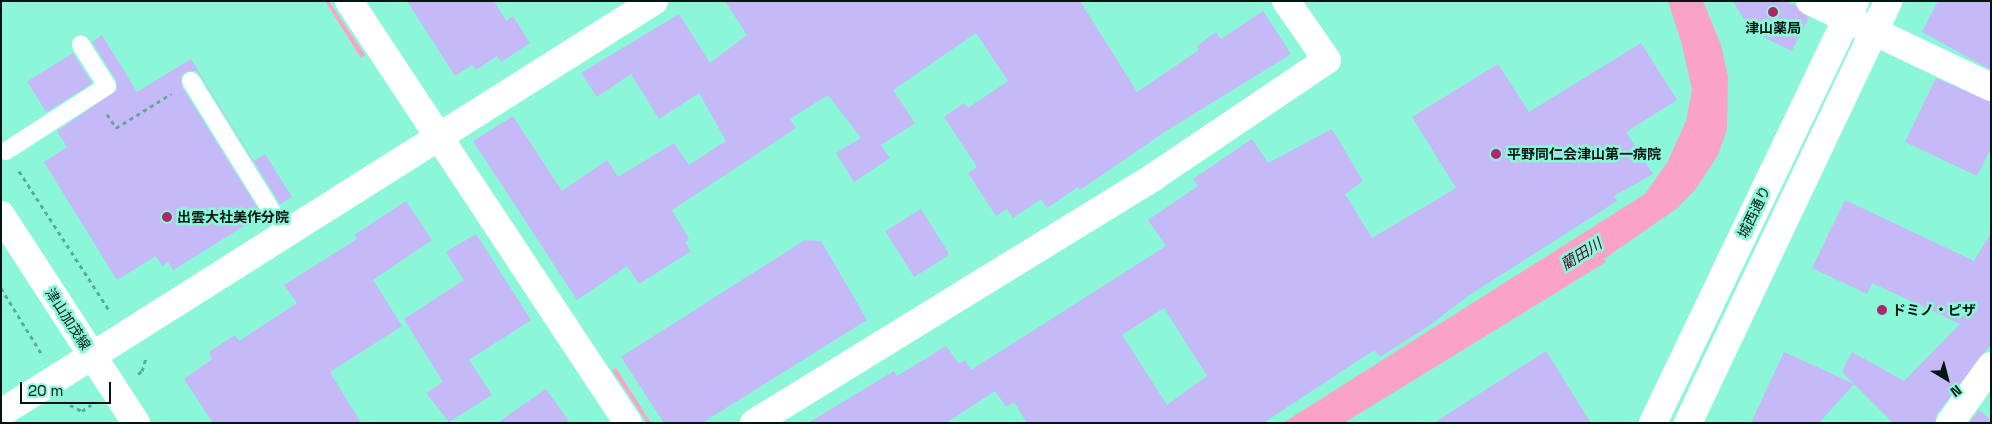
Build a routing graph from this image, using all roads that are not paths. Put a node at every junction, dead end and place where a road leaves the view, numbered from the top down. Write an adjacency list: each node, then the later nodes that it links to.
1 (349, 1): 11 (street)
2 (654, 1): 11 (street)
3 (1286, 1): 20 (street)
4 (1810, 1): 6 (street)
5 (1888, 1): 7 (street)
6 (1850, 10): 7 (street); 21 (street, 城西通り)
7 (1874, 33): 10 (street); 22 (street)
8 (81, 45): 12 (lane)
9 (191, 82): 14 (lane)
10 (1991, 87)
11 (440, 137): 14 (street); 19 (street)
12 (6, 151)
13 (1, 216): 15 (street, 津山加茂線)
14 (286, 234): 15 (street)
15 (92, 356): 17 (street); 18 (street, 津山加茂線)
16 (1991, 366): 23 (street)
17 (1, 413)
18 (136, 423)
19 (628, 423)
20 (754, 423)
21 (1653, 423)
22 (1688, 423)
23 (1950, 423)

